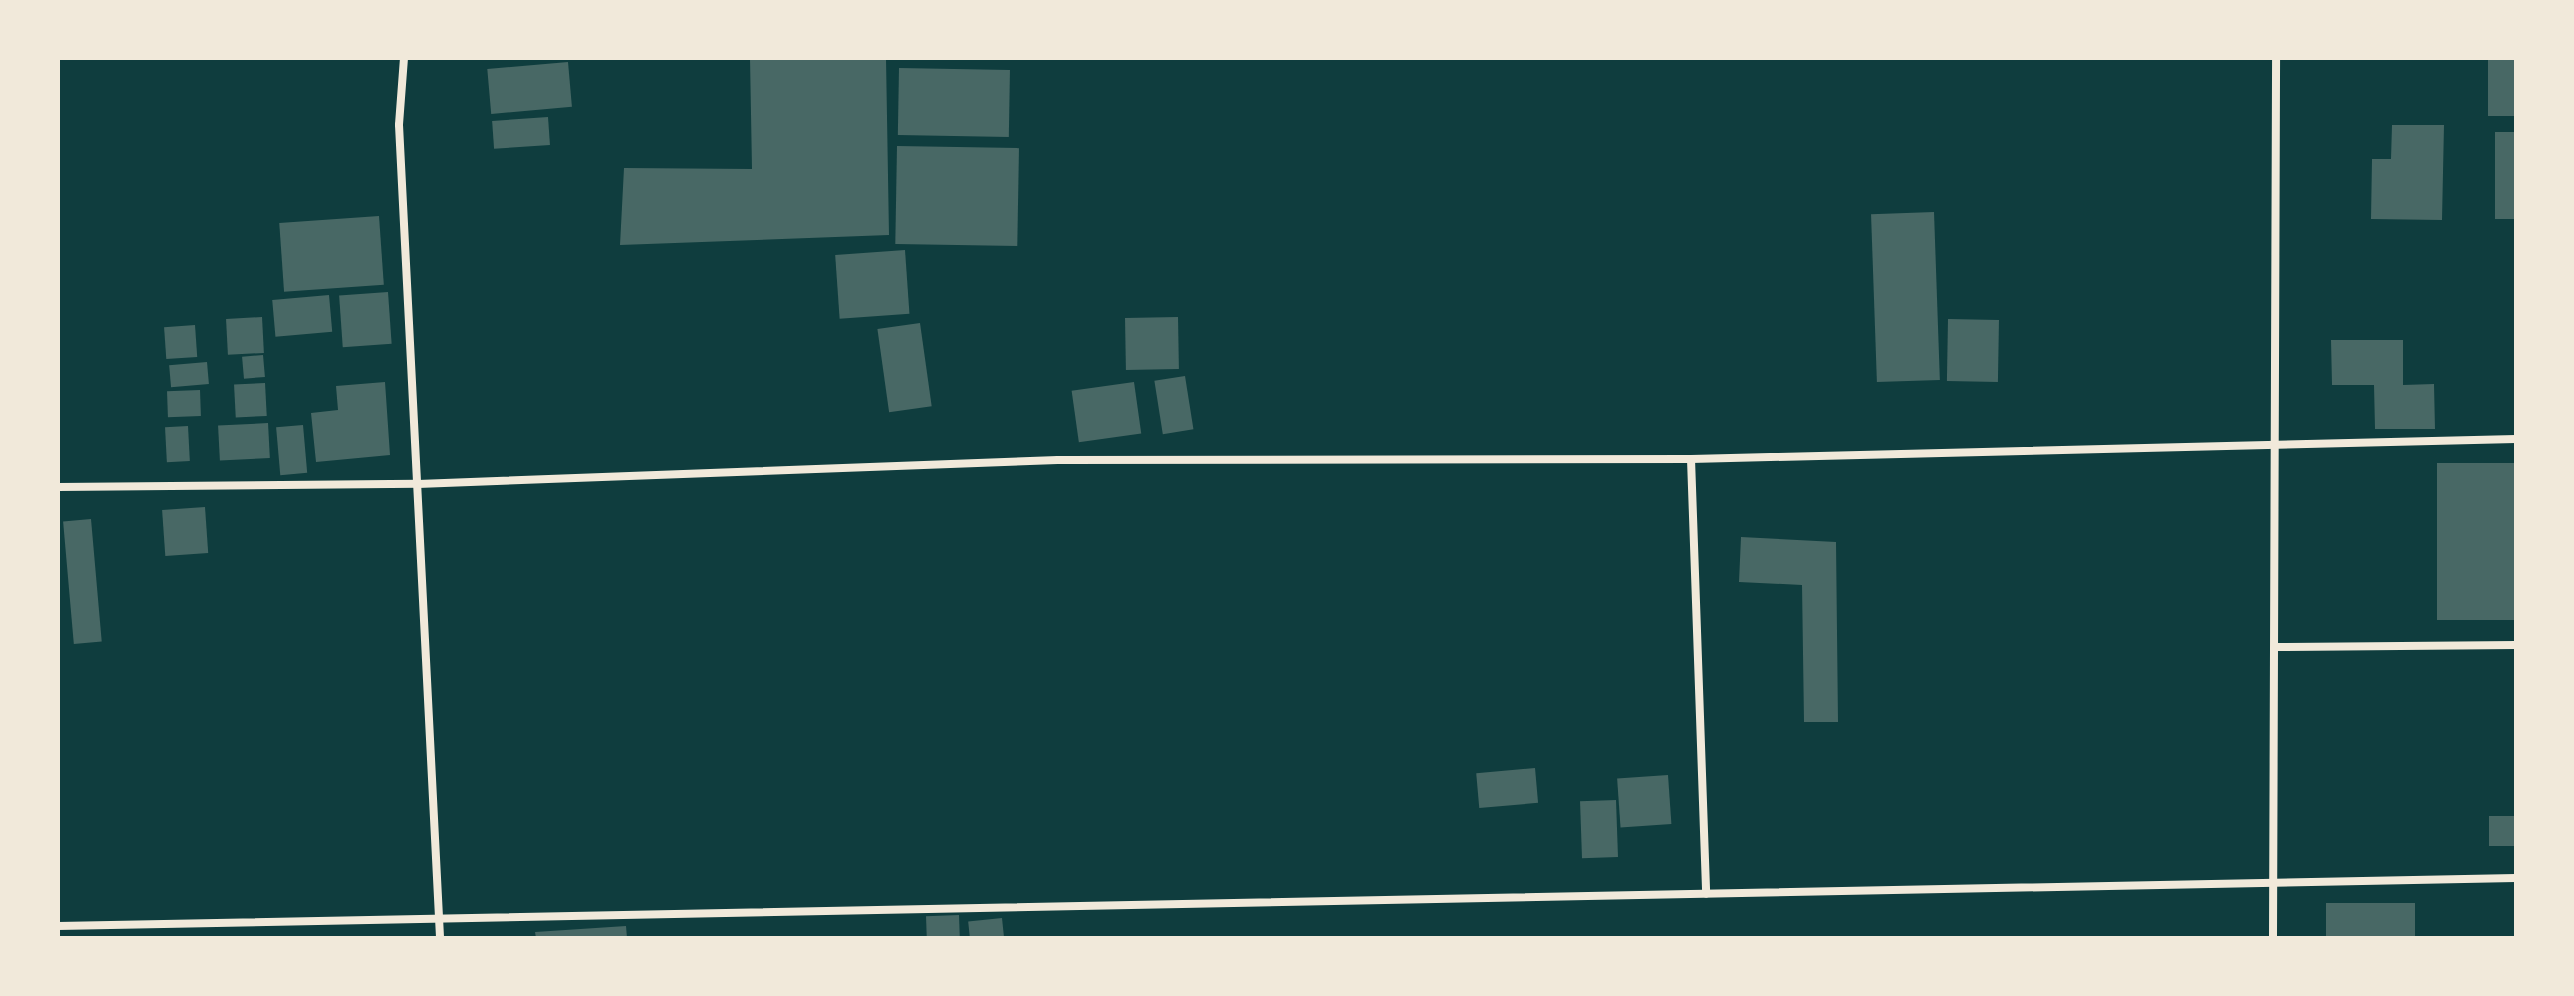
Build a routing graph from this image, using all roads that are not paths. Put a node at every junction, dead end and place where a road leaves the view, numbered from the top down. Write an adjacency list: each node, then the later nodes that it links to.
1 (404, 58): 6 (street)
2 (2276, 58): 4 (street)
3 (2516, 439): 4 (street)
4 (2276, 442): 5 (street); 9 (street)
5 (1691, 459): 6 (street); 12 (street)
6 (418, 484): 7 (street); 13 (street)
7 (58, 487)
8 (2516, 645): 9 (street)
9 (2275, 647): 11 (street)
10 (2516, 878): 11 (street)
11 (2273, 883): 12 (street); 16 (street)
12 (1706, 894): 13 (street)
13 (439, 916): 14 (street); 15 (street)
14 (58, 926)
15 (440, 938)
16 (2273, 938)

